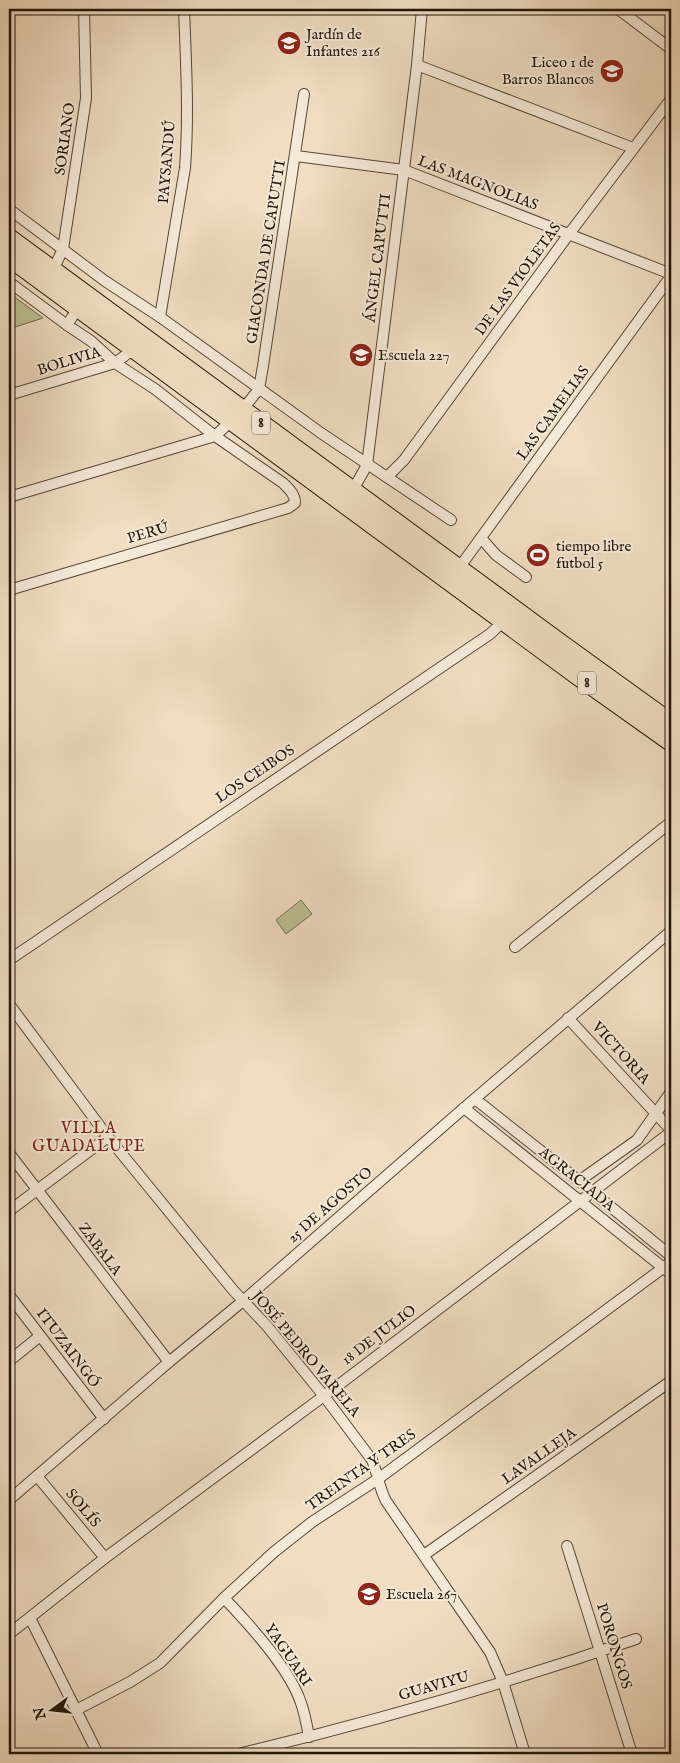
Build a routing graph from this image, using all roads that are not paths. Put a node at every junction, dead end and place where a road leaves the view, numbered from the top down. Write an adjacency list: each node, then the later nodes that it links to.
1 (84, 9): 15 (street, SORIANO)
2 (184, 9): 21 (street, PAYSANDÚ)
3 (422, 9): 6 (street, ÁNGEL CAPUTTI)
4 (618, 9): 5 (street)
5 (671, 49)
6 (417, 65): 9 (street); 11 (street, ÁNGEL CAPUTTI)
7 (304, 94): 10 (street, GIACONDA DE CAPUTTI)
8 (671, 99): 9 (street, DE LAS VIOLETAS)
9 (633, 148): 13 (street, DE LAS VIOLETAS)
10 (296, 156): 11 (street, LAS MAGNOLIAS); 25 (street, GIACONDA DE CAPUTTI)
11 (404, 170): 13 (street, LAS MAGNOLIAS); 29 (street, ÁNGEL CAPUTTI)
12 (9, 209): 15 (street)
13 (569, 234): 18 (street, LAS MAGNOLIAS); 30 (street, DE LAS VIOLETAS)
14 (9, 238): 17 (highway, 8)
15 (63, 250): 17 (street, SORIANO); 21 (street)
16 (9, 257): 20 (highway, 8)
17 (53, 270): 27 (highway, 8)
18 (671, 275): 34 (street, LAS CAMELIAS)
19 (9, 282): 22 (street)
20 (78, 308): 22 (street); 23 (highway, 8)
21 (160, 317): 25 (street)
22 (67, 325): 24 (street)
23 (134, 349): 24 (street, BOLIVIA); 27 (highway, 8)
24 (115, 363): 26 (street, BOLIVIA); 28 (street)
25 (259, 389): 27 (street, GIACONDA DE CAPUTTI); 29 (street)
26 (9, 395)
27 (237, 415): 28 (street, GIACONDA DE CAPUTTI); 31 (highway, 8)
28 (215, 436): 32 (street); 37 (street, PERÚ)
29 (367, 465): 30 (street); 31 (street, ÁNGEL CAPUTTI)
30 (387, 477): 33 (street)
31 (348, 496): 35 (highway, 8); 38 (highway, 8)
32 (9, 497)
33 (451, 520)
34 (481, 538): 35 (street, LAS CAMELIAS); 36 (street)
35 (459, 568): 38 (highway, 8)
36 (526, 577)
37 (9, 590)
38 (509, 615): 39 (highway, 8); 40 (highway, 8); 44 (street, LOS CEIBOS)
39 (671, 723)
40 (671, 742)
41 (671, 822): 43 (street)
42 (671, 932): 46 (street, 25 DE AGOSTO)
43 (515, 947)
44 (9, 960)
45 (9, 1004): 52 (street, JOSÉ PEDRO VARELA)
46 (568, 1018): 48 (street, 25 DE AGOSTO); 50 (street, VICTORIA)
47 (671, 1092): 50 (street)
48 (475, 1099): 49 (street, 25 DE AGOSTO); 54 (street, AGRACIADA)
49 (464, 1108): 57 (street, AGRACIADA); 62 (street, 25 DE AGOSTO)
50 (656, 1114): 51 (street, VICTORIA); 54 (street)
51 (671, 1131): 56 (street, 18 DE JULIO)
52 (108, 1137): 55 (street); 62 (street, JOSÉ PEDRO VARELA)
53 (9, 1153): 55 (street, ZABALA)
54 (579, 1180): 56 (street, AGRACIADA)
55 (36, 1190): 58 (street); 65 (street, ZABALA)
56 (592, 1191): 57 (street, 18 DE JULIO); 59 (street, AGRACIADA)
57 (580, 1200): 60 (street, AGRACIADA); 67 (street, 18 DE JULIO)
58 (9, 1211)
59 (671, 1256)
60 (669, 1268): 70 (street, TREINTA Y TRES)
61 (9, 1295): 63 (street, ITUZAINGÓ)
62 (243, 1301): 65 (street, 25 DE AGOSTO); 67 (street, JOSÉ PEDRO VARELA)
63 (40, 1336): 64 (street); 68 (street, ITUZAINGÓ)
64 (9, 1362)
65 (169, 1362): 68 (street, 25 DE AGOSTO)
66 (671, 1381): 73 (street, LAVALLEJA)
67 (324, 1396): 70 (street, JOSÉ PEDRO VARELA); 74 (street, 18 DE JULIO)
68 (104, 1419): 69 (street, 25 DE AGOSTO)
69 (37, 1476): 71 (street, 25 DE AGOSTO); 74 (street, SOLÍS)
70 (378, 1478): 73 (street, JOSÉ PEDRO VARELA); 75 (street, TREINTA Y TRES)
71 (9, 1500)
72 (567, 1546): 79 (street, PORONGOS)
73 (424, 1555): 80 (street, JOSÉ PEDRO VARELA)
74 (105, 1558): 76 (street, 18 DE JULIO)
75 (224, 1598): 81 (street, TREINTA Y TRES); 82 (street, YAGUARI)
76 (30, 1618): 77 (street, 18 DE JULIO); 81 (street)
77 (9, 1634)
78 (636, 1639): 79 (street, GUAVIYU)
79 (600, 1652): 80 (street, GUAVIYU); 86 (street, PORONGOS)
80 (503, 1682): 82 (street, GUAVIYU); 85 (street, JOSÉ PEDRO VARELA)
81 (76, 1710): 83 (street)
82 (309, 1737): 84 (street, GUAVIYU)
83 (98, 1754)
84 (238, 1754)
85 (525, 1754)
86 (632, 1754)

